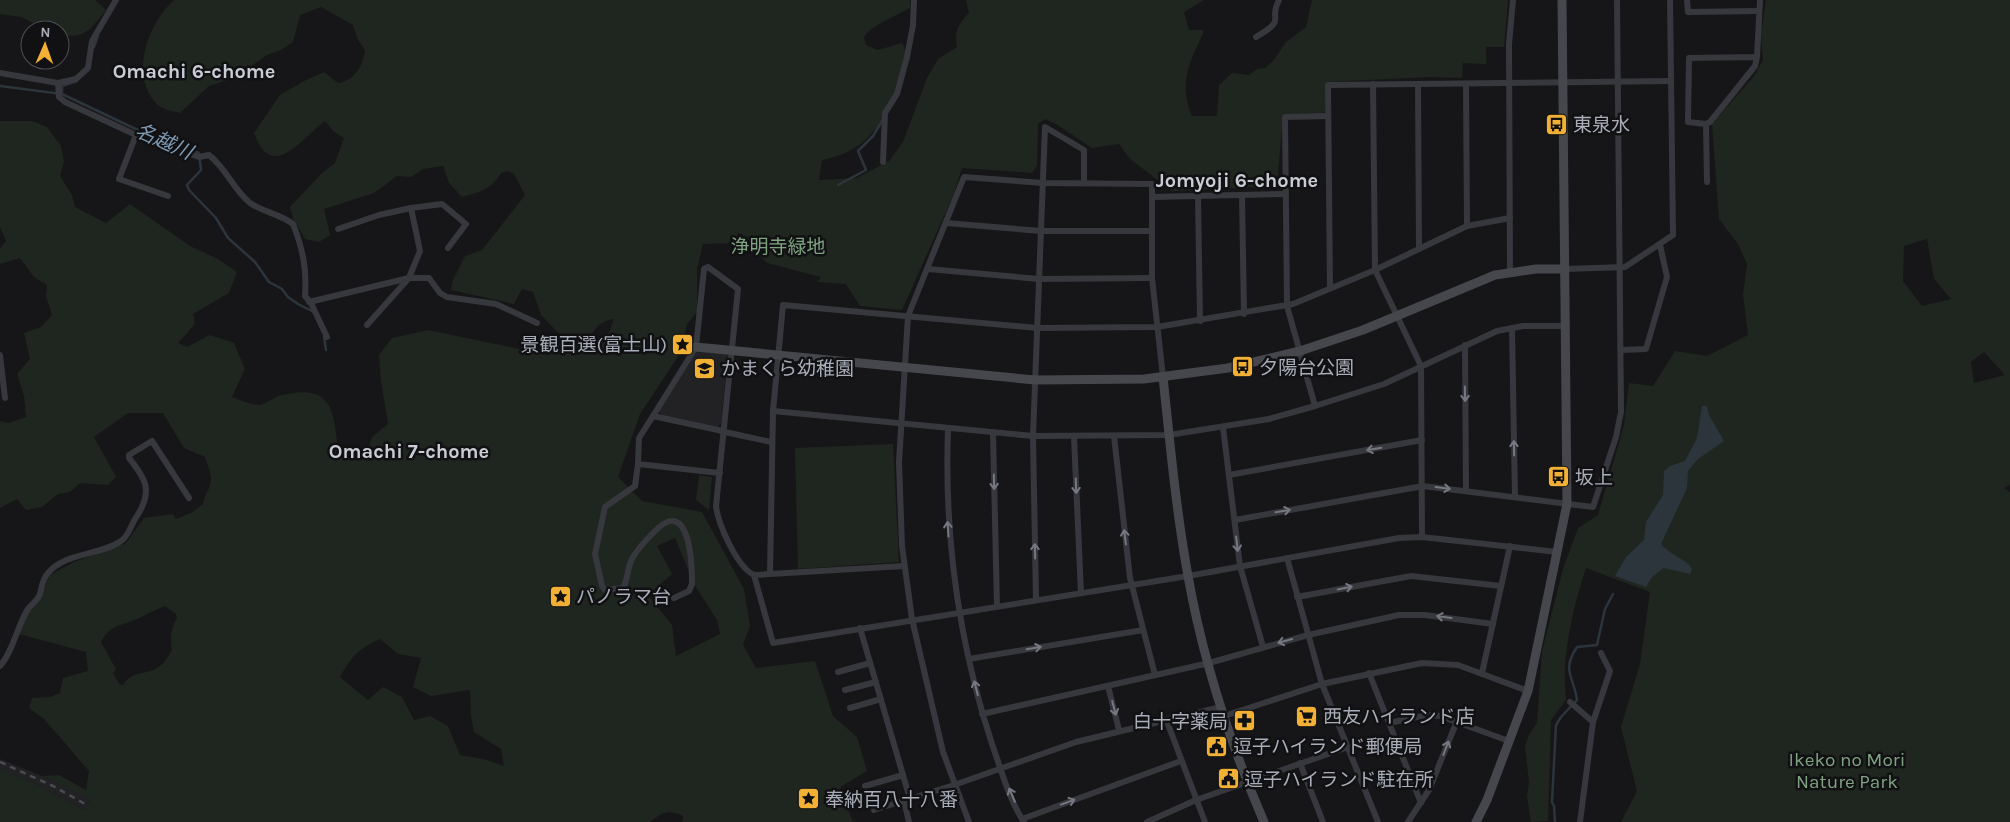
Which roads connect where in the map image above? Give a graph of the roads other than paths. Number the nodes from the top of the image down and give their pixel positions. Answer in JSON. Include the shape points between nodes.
{"nodes":[{"id":1,"x":116,"y":0,"type":"edge"},
{"id":2,"x":914,"y":0,"type":"edge"},
{"id":3,"x":1279,"y":0,"type":"edge"},
{"id":4,"x":1513,"y":0,"type":"edge"},
{"id":5,"x":1562,"y":0,"type":"edge"},
{"id":6,"x":1617,"y":0,"type":"edge"},
{"id":7,"x":1670,"y":0,"type":"edge"},
{"id":8,"x":1687,"y":0,"type":"edge"},
{"id":9,"x":1760,"y":0,"type":"edge"},
{"id":10,"x":1758,"y":10,"type":"junction"},
{"id":11,"x":1256,"y":37,"type":"dead end"},
{"id":12,"x":1757,"y":57,"type":"junction"},
{"id":13,"x":0,"y":73,"type":"edge"},
{"id":14,"x":1671,"y":81,"type":"junction"},
{"id":15,"x":58,"y":82,"type":"junction"},
{"id":16,"x":1563,"y":82,"type":"junction"},
{"id":17,"x":1618,"y":82,"type":"junction"},
{"id":18,"x":1373,"y":84,"type":"junction"},
{"id":19,"x":1418,"y":84,"type":"junction"},
{"id":20,"x":1466,"y":84,"type":"junction"},
{"id":21,"x":1509,"y":84,"type":"junction"},
{"id":22,"x":1328,"y":116,"type":"junction"},
{"id":23,"x":1706,"y":124,"type":"junction"},
{"id":24,"x":136,"y":135,"type":"junction"},
{"id":25,"x":883,"y":162,"type":"dead end"},
{"id":26,"x":1707,"y":182,"type":"dead end"},
{"id":27,"x":1043,"y":183,"type":"junction"},
{"id":28,"x":1084,"y":184,"type":"junction"},
{"id":29,"x":1286,"y":194,"type":"junction"},
{"id":30,"x":1242,"y":195,"type":"junction"},
{"id":31,"x":168,"y":196,"type":"dead end"},
{"id":32,"x":1198,"y":196,"type":"junction"},
{"id":33,"x":1152,"y":197,"type":"junction"},
{"id":34,"x":411,"y":208,"type":"junction"},
{"id":35,"x":1510,"y":218,"type":"junction"},
{"id":36,"x":946,"y":223,"type":"junction"},
{"id":37,"x":1467,"y":226,"type":"junction"},
{"id":38,"x":338,"y":228,"type":"dead end"},
{"id":39,"x":1041,"y":231,"type":"junction"},
{"id":40,"x":1152,"y":231,"type":"junction"},
{"id":41,"x":1660,"y":245,"type":"junction"},
{"id":42,"x":448,"y":248,"type":"dead end"},
{"id":43,"x":1419,"y":249,"type":"junction"},
{"id":44,"x":1619,"y":268,"type":"junction"},
{"id":45,"x":1565,"y":269,"type":"junction"},
{"id":46,"x":928,"y":270,"type":"junction"},
{"id":47,"x":1375,"y":270,"type":"junction"},
{"id":48,"x":1510,"y":272,"type":"junction"},
{"id":49,"x":408,"y":278,"type":"junction"},
{"id":50,"x":1152,"y":278,"type":"junction"},
{"id":51,"x":1039,"y":279,"type":"junction"},
{"id":52,"x":1330,"y":288,"type":"junction"},
{"id":53,"x":309,"y":302,"type":"junction"},
{"id":54,"x":1287,"y":306,"type":"junction"},
{"id":55,"x":1244,"y":314,"type":"junction"},
{"id":56,"x":908,"y":316,"type":"junction"},
{"id":57,"x":1398,"y":317,"type":"junction"},
{"id":58,"x":1200,"y":320,"type":"junction"},
{"id":59,"x":537,"y":323,"type":"dead end"},
{"id":60,"x":367,"y":325,"type":"dead end"},
{"id":61,"x":1565,"y":326,"type":"junction"},
{"id":62,"x":1157,"y":327,"type":"junction"},
{"id":63,"x":1037,"y":328,"type":"junction"},
{"id":64,"x":1512,"y":328,"type":"junction"},
{"id":65,"x":327,"y":338,"type":"dead end"},
{"id":66,"x":1465,"y":345,"type":"junction"},
{"id":67,"x":696,"y":347,"type":"junction"},
{"id":68,"x":732,"y":350,"type":"junction"},
{"id":69,"x":1620,"y":350,"type":"junction"},
{"id":70,"x":1300,"y":351,"type":"junction"},
{"id":71,"x":0,"y":355,"type":"edge"},
{"id":72,"x":778,"y":355,"type":"junction"},
{"id":73,"x":1421,"y":366,"type":"junction"},
{"id":74,"x":904,"y":367,"type":"junction"},
{"id":75,"x":1163,"y":377,"type":"junction"},
{"id":76,"x":1035,"y":380,"type":"junction"},
{"id":77,"x":5,"y":398,"type":"dead end"},
{"id":78,"x":1315,"y":406,"type":"junction"},
{"id":79,"x":773,"y":411,"type":"junction"},
{"id":80,"x":653,"y":416,"type":"junction"},
{"id":81,"x":900,"y":424,"type":"junction"},
{"id":82,"x":1223,"y":426,"type":"junction"},
{"id":83,"x":948,"y":429,"type":"junction"},
{"id":84,"x":725,"y":432,"type":"junction"},
{"id":85,"x":993,"y":433,"type":"junction"},
{"id":86,"x":1169,"y":435,"type":"junction"},
{"id":87,"x":1033,"y":436,"type":"junction"},
{"id":88,"x":1114,"y":436,"type":"junction"},
{"id":89,"x":1074,"y":437,"type":"junction"},
{"id":90,"x":1422,"y":440,"type":"junction"},
{"id":91,"x":772,"y":442,"type":"junction"},
{"id":92,"x":638,"y":464,"type":"junction"},
{"id":93,"x":720,"y":473,"type":"junction"},
{"id":94,"x":1229,"y":475,"type":"junction"},
{"id":95,"x":1423,"y":486,"type":"junction"},
{"id":96,"x":1466,"y":491,"type":"junction"},
{"id":97,"x":1514,"y":497,"type":"junction"},
{"id":98,"x":189,"y":498,"type":"dead end"},
{"id":99,"x":1567,"y":504,"type":"junction"},
{"id":100,"x":1235,"y":520,"type":"junction"},
{"id":101,"x":1422,"y":537,"type":"junction"},
{"id":102,"x":1510,"y":546,"type":"junction"},
{"id":103,"x":1557,"y":552,"type":"junction"},
{"id":104,"x":1287,"y":558,"type":"junction"},
{"id":105,"x":904,"y":566,"type":"junction"},
{"id":106,"x":1240,"y":566,"type":"junction"},
{"id":107,"x":770,"y":574,"type":"junction"},
{"id":108,"x":754,"y":575,"type":"junction"},
{"id":109,"x":1188,"y":576,"type":"junction"},
{"id":110,"x":1132,"y":585,"type":"junction"},
{"id":111,"x":1501,"y":586,"type":"junction"},
{"id":112,"x":1081,"y":593,"type":"junction"},
{"id":113,"x":1297,"y":597,"type":"junction"},
{"id":114,"x":674,"y":598,"type":"dead end"},
{"id":115,"x":1036,"y":600,"type":"junction"},
{"id":116,"x":997,"y":606,"type":"junction"},
{"id":117,"x":958,"y":612,"type":"junction"},
{"id":118,"x":912,"y":619,"type":"junction"},
{"id":119,"x":1492,"y":624,"type":"junction"},
{"id":120,"x":860,"y":628,"type":"junction"},
{"id":121,"x":1143,"y":630,"type":"junction"},
{"id":122,"x":1308,"y":635,"type":"junction"},
{"id":123,"x":1263,"y":647,"type":"junction"},
{"id":124,"x":1601,"y":653,"type":"dead end"},
{"id":125,"x":968,"y":659,"type":"junction"},
{"id":126,"x":870,"y":663,"type":"junction"},
{"id":127,"x":1209,"y":663,"type":"junction"},
{"id":128,"x":0,"y":668,"type":"edge"},
{"id":129,"x":838,"y":672,"type":"dead end"},
{"id":130,"x":1369,"y":673,"type":"junction"},
{"id":131,"x":1482,"y":673,"type":"junction"},
{"id":132,"x":1155,"y":675,"type":"junction"},
{"id":133,"x":876,"y":682,"type":"junction"},
{"id":134,"x":1322,"y":684,"type":"junction"},
{"id":135,"x":1108,"y":686,"type":"junction"},
{"id":136,"x":845,"y":690,"type":"dead end"},
{"id":137,"x":1528,"y":691,"type":"junction"},
{"id":138,"x":881,"y":699,"type":"junction"},
{"id":139,"x":1572,"y":704,"type":"dead end"},
{"id":140,"x":1221,"y":707,"type":"junction"},
{"id":141,"x":850,"y":708,"type":"dead end"},
{"id":142,"x":982,"y":714,"type":"junction"},
{"id":143,"x":1224,"y":716,"type":"junction"},
{"id":144,"x":1166,"y":719,"type":"junction"},
{"id":145,"x":1457,"y":721,"type":"junction"},
{"id":146,"x":1593,"y":722,"type":"junction"},
{"id":147,"x":1389,"y":723,"type":"junction"},
{"id":148,"x":1119,"y":730,"type":"junction"},
{"id":149,"x":1509,"y":741,"type":"junction"},
{"id":150,"x":1348,"y":747,"type":"junction"},
{"id":151,"x":1181,"y":761,"type":"junction"},
{"id":152,"x":1300,"y":763,"type":"junction"},
{"id":153,"x":1000,"y":768,"type":"junction"},
{"id":154,"x":903,"y":775,"type":"junction"},
{"id":155,"x":1247,"y":782,"type":"junction"},
{"id":156,"x":954,"y":785,"type":"junction"},
{"id":157,"x":865,"y":786,"type":"dead end"},
{"id":158,"x":907,"y":800,"type":"junction"},
{"id":159,"x":1196,"y":800,"type":"junction"},
{"id":160,"x":1421,"y":804,"type":"junction"},
{"id":161,"x":874,"y":810,"type":"dead end"},
{"id":162,"x":1023,"y":820,"type":"edge"},
{"id":163,"x":909,"y":822,"type":"edge"},
{"id":164,"x":969,"y":822,"type":"edge"},
{"id":165,"x":1147,"y":822,"type":"edge"},
{"id":166,"x":1205,"y":822,"type":"edge"},
{"id":167,"x":1264,"y":822,"type":"edge"},
{"id":168,"x":1323,"y":822,"type":"edge"},
{"id":169,"x":1378,"y":822,"type":"edge"},
{"id":170,"x":1408,"y":822,"type":"edge"},
{"id":171,"x":1476,"y":822,"type":"edge"},
{"id":172,"x":1580,"y":822,"type":"edge"}],
"edges":[{"from":1,"to":15,"type":"street","via":[[92,41],[88,68],[76,79]]},
{"from":2,"to":25,"type":"street","via":[[907,57],[897,94],[886,113]]},
{"from":3,"to":11,"type":"street","via":[[1274,26]]},
{"from":4,"to":21,"type":"street"},
{"from":5,"to":16,"type":"street"},
{"from":6,"to":17,"type":"street"},
{"from":7,"to":14,"type":"street"},
{"from":8,"to":10,"type":"street","via":[[1688,12]]},
{"from":9,"to":10,"type":"street"},
{"from":10,"to":12,"type":"street"},
{"from":12,"to":23,"type":"street","via":[[1750,74]]},
{"from":12,"to":23,"type":"street","via":[[1689,58],[1688,122]]},
{"from":13,"to":15,"type":"street"},
{"from":14,"to":17,"type":"street"},
{"from":14,"to":41,"type":"street","via":[[1673,235]]},
{"from":15,"to":24,"type":"street","via":[[57,90],[62,100]]},
{"from":16,"to":17,"type":"street"},
{"from":16,"to":21,"type":"street"},
{"from":16,"to":45,"type":"street"},
{"from":17,"to":44,"type":"street"},
{"from":18,"to":19,"type":"street"},
{"from":18,"to":22,"type":"street","via":[[1328,85]]},
{"from":18,"to":47,"type":"street"},
{"from":19,"to":20,"type":"street"},
{"from":19,"to":43,"type":"street"},
{"from":20,"to":21,"type":"street"},
{"from":20,"to":37,"type":"street"},
{"from":21,"to":35,"type":"street"},
{"from":22,"to":29,"type":"street","via":[[1285,117]]},
{"from":22,"to":52,"type":"street"},
{"from":23,"to":26,"type":"street"},
{"from":24,"to":31,"type":"street","via":[[120,179]]},
{"from":24,"to":53,"type":"street","via":[[199,156],[209,155],[221,164],[229,180],[252,204],[293,224],[302,246],[305,296]]},
{"from":27,"to":28,"type":"street"},
{"from":27,"to":28,"type":"street","via":[[1045,127],[1084,150]]},
{"from":27,"to":36,"type":"street","via":[[964,177]]},
{"from":27,"to":39,"type":"street"},
{"from":28,"to":33,"type":"street","via":[[1152,184]]},
{"from":29,"to":30,"type":"street"},
{"from":29,"to":54,"type":"street"},
{"from":30,"to":32,"type":"street"},
{"from":30,"to":55,"type":"street"},
{"from":32,"to":33,"type":"street"},
{"from":32,"to":58,"type":"street"},
{"from":33,"to":40,"type":"street"},
{"from":34,"to":38,"type":"street","via":[[379,214]]},
{"from":34,"to":42,"type":"street","via":[[442,204],[466,224]]},
{"from":34,"to":49,"type":"street","via":[[420,251]]},
{"from":35,"to":37,"type":"street"},
{"from":35,"to":48,"type":"street"},
{"from":36,"to":39,"type":"street"},
{"from":36,"to":46,"type":"street"},
{"from":37,"to":43,"type":"street"},
{"from":39,"to":40,"type":"street"},
{"from":39,"to":51,"type":"street"},
{"from":40,"to":50,"type":"street"},
{"from":41,"to":44,"type":"street"},
{"from":41,"to":69,"type":"street","via":[[1667,277],[1646,349]]},
{"from":43,"to":47,"type":"street"},
{"from":44,"to":45,"type":"street"},
{"from":44,"to":69,"type":"street"},
{"from":45,"to":48,"type":"street"},
{"from":45,"to":61,"type":"street"},
{"from":46,"to":51,"type":"street"},
{"from":46,"to":56,"type":"street"},
{"from":47,"to":52,"type":"street"},
{"from":47,"to":57,"type":"street"},
{"from":48,"to":57,"type":"street","via":[[1476,280]]},
{"from":49,"to":53,"type":"street"},
{"from":49,"to":59,"type":"street","via":[[429,278],[447,297],[496,304]]},
{"from":49,"to":60,"type":"street"},
{"from":50,"to":51,"type":"street"},
{"from":50,"to":62,"type":"street"},
{"from":51,"to":63,"type":"street"},
{"from":52,"to":54,"type":"street"},
{"from":53,"to":65,"type":"street"},
{"from":54,"to":55,"type":"street"},
{"from":54,"to":70,"type":"street"},
{"from":55,"to":58,"type":"street"},
{"from":56,"to":63,"type":"street"},
{"from":56,"to":72,"type":"street","via":[[783,305]]},
{"from":56,"to":74,"type":"street"},
{"from":57,"to":70,"type":"street"},
{"from":57,"to":73,"type":"street"},
{"from":58,"to":62,"type":"street"},
{"from":61,"to":64,"type":"street"},
{"from":61,"to":99,"type":"street"},
{"from":62,"to":63,"type":"street"},
{"from":62,"to":75,"type":"street"},
{"from":63,"to":76,"type":"street"},
{"from":64,"to":66,"type":"street"},
{"from":97,"to":64,"type":"street","one_way":true},
{"from":66,"to":73,"type":"street"},
{"from":66,"to":96,"type":"street","one_way":true},
{"from":67,"to":68,"type":"street"},
{"from":67,"to":68,"type":"street","via":[[704,268],[708,267],[738,289]]},
{"from":67,"to":80,"type":"street"},
{"from":68,"to":72,"type":"street"},
{"from":68,"to":84,"type":"street"},
{"from":69,"to":99,"type":"street","via":[[1619,423],[1593,507]]},
{"from":70,"to":75,"type":"street","via":[[1228,368]]},
{"from":70,"to":78,"type":"street"},
{"from":71,"to":77,"type":"street"},
{"from":72,"to":74,"type":"street"},
{"from":72,"to":79,"type":"street"},
{"from":73,"to":78,"type":"street","via":[[1384,384]]},
{"from":73,"to":90,"type":"street"},
{"from":74,"to":76,"type":"street"},
{"from":74,"to":81,"type":"street"},
{"from":75,"to":76,"type":"street"},
{"from":75,"to":86,"type":"street"},
{"from":76,"to":87,"type":"street"},
{"from":78,"to":82,"type":"street"},
{"from":79,"to":81,"type":"street"},
{"from":79,"to":91,"type":"street"},
{"from":80,"to":84,"type":"street"},
{"from":80,"to":92,"type":"street","via":[[639,438]]},
{"from":81,"to":83,"type":"street"},
{"from":81,"to":105,"type":"street"},
{"from":82,"to":86,"type":"street"},
{"from":82,"to":94,"type":"street"},
{"from":83,"to":85,"type":"street"},
{"from":117,"to":83,"type":"street","one_way":true,"via":[[948,531]]},
{"from":84,"to":91,"type":"street"},
{"from":84,"to":93,"type":"street"},
{"from":85,"to":87,"type":"street"},
{"from":85,"to":116,"type":"street","one_way":true},
{"from":86,"to":88,"type":"street"},
{"from":86,"to":109,"type":"street"},
{"from":87,"to":89,"type":"street"},
{"from":115,"to":87,"type":"street","one_way":true},
{"from":88,"to":89,"type":"street"},
{"from":110,"to":88,"type":"street","one_way":true},
{"from":89,"to":112,"type":"street","one_way":true},
{"from":90,"to":94,"type":"street","one_way":true},
{"from":90,"to":95,"type":"street"},
{"from":91,"to":107,"type":"street"},
{"from":92,"to":93,"type":"street"},
{"from":92,"to":114,"type":"street","via":[[635,486],[605,507],[595,554],[602,586],[610,590],[623,588],[632,558],[656,530],[665,522],[672,521],[680,524],[688,540],[692,584],[689,591]]},
{"from":93,"to":108,"type":"street","via":[[717,514],[736,556]]},
{"from":94,"to":100,"type":"street"},
{"from":95,"to":96,"type":"street","one_way":true},
{"from":100,"to":95,"type":"street","one_way":true},
{"from":95,"to":101,"type":"street"},
{"from":96,"to":97,"type":"street"},
{"from":97,"to":99,"type":"street"},
{"from":98,"to":128,"type":"street","via":[[152,441],[129,455],[142,474],[146,495],[129,532],[123,541],[64,562],[50,571]]},
{"from":99,"to":103,"type":"street"},
{"from":100,"to":106,"type":"street","one_way":true},
{"from":101,"to":102,"type":"street"},
{"from":101,"to":104,"type":"street","via":[[1373,542]]},
{"from":102,"to":103,"type":"street"},
{"from":102,"to":111,"type":"street"},
{"from":103,"to":137,"type":"street"},
{"from":104,"to":106,"type":"street"},
{"from":104,"to":113,"type":"street"},
{"from":105,"to":107,"type":"street"},
{"from":105,"to":118,"type":"street"},
{"from":106,"to":109,"type":"street"},
{"from":106,"to":123,"type":"street"},
{"from":107,"to":108,"type":"street"},
{"from":108,"to":120,"type":"street","via":[[773,643]]},
{"from":109,"to":110,"type":"street"},
{"from":109,"to":127,"type":"street"},
{"from":110,"to":112,"type":"street"},
{"from":110,"to":121,"type":"street"},
{"from":113,"to":111,"type":"street","one_way":true,"via":[[1410,576]]},
{"from":111,"to":119,"type":"street"},
{"from":112,"to":115,"type":"street"},
{"from":113,"to":122,"type":"street"},
{"from":115,"to":116,"type":"street"},
{"from":116,"to":117,"type":"street"},
{"from":117,"to":118,"type":"street"},
{"from":117,"to":125,"type":"street"},
{"from":118,"to":120,"type":"street"},
{"from":118,"to":156,"type":"street","via":[[928,695]]},
{"from":119,"to":122,"type":"street","one_way":true,"via":[[1410,614]]},
{"from":119,"to":131,"type":"street"},
{"from":120,"to":126,"type":"street"},
{"from":125,"to":121,"type":"street","one_way":true},
{"from":121,"to":132,"type":"street"},
{"from":122,"to":123,"type":"street","one_way":true},
{"from":122,"to":134,"type":"street"},
{"from":123,"to":127,"type":"street"},
{"from":124,"to":146,"type":"street","via":[[1610,671]]},
{"from":142,"to":125,"type":"street","one_way":true},
{"from":126,"to":129,"type":"street"},
{"from":126,"to":133,"type":"street"},
{"from":127,"to":132,"type":"street"},
{"from":127,"to":140,"type":"street"},
{"from":130,"to":131,"type":"street","via":[[1422,663],[1458,665]]},
{"from":130,"to":134,"type":"street"},
{"from":130,"to":147,"type":"street"},
{"from":131,"to":137,"type":"street"},
{"from":132,"to":135,"type":"street"},
{"from":133,"to":136,"type":"street"},
{"from":133,"to":138,"type":"street"},
{"from":134,"to":143,"type":"street"},
{"from":134,"to":150,"type":"street"},
{"from":135,"to":142,"type":"street"},
{"from":135,"to":148,"type":"street","one_way":true},
{"from":137,"to":149,"type":"street"},
{"from":138,"to":141,"type":"street"},
{"from":138,"to":154,"type":"street"},
{"from":139,"to":146,"type":"street"},
{"from":140,"to":143,"type":"street"},
{"from":140,"to":144,"type":"street"},
{"from":142,"to":153,"type":"street"},
{"from":143,"to":155,"type":"street"},
{"from":144,"to":148,"type":"street"},
{"from":144,"to":151,"type":"street"},
{"from":145,"to":147,"type":"street","via":[[1427,716]]},
{"from":145,"to":149,"type":"street"},
{"from":160,"to":145,"type":"street","one_way":true},
{"from":146,"to":172,"type":"street"},
{"from":147,"to":160,"type":"street"},
{"from":148,"to":153,"type":"street"},
{"from":149,"to":171,"type":"street"},
{"from":150,"to":152,"type":"street"},
{"from":150,"to":169,"type":"street"},
{"from":151,"to":159,"type":"street"},
{"from":162,"to":151,"type":"street","one_way":true},
{"from":152,"to":155,"type":"street"},
{"from":152,"to":168,"type":"street"},
{"from":153,"to":156,"type":"street"},
{"from":162,"to":153,"type":"street","one_way":true},
{"from":154,"to":157,"type":"street"},
{"from":154,"to":158,"type":"street"},
{"from":155,"to":159,"type":"street"},
{"from":155,"to":167,"type":"street"},
{"from":156,"to":158,"type":"street"},
{"from":156,"to":164,"type":"street"},
{"from":158,"to":161,"type":"street"},
{"from":158,"to":163,"type":"street"},
{"from":159,"to":165,"type":"street"},
{"from":159,"to":166,"type":"street"},
{"from":160,"to":170,"type":"street"}]}
